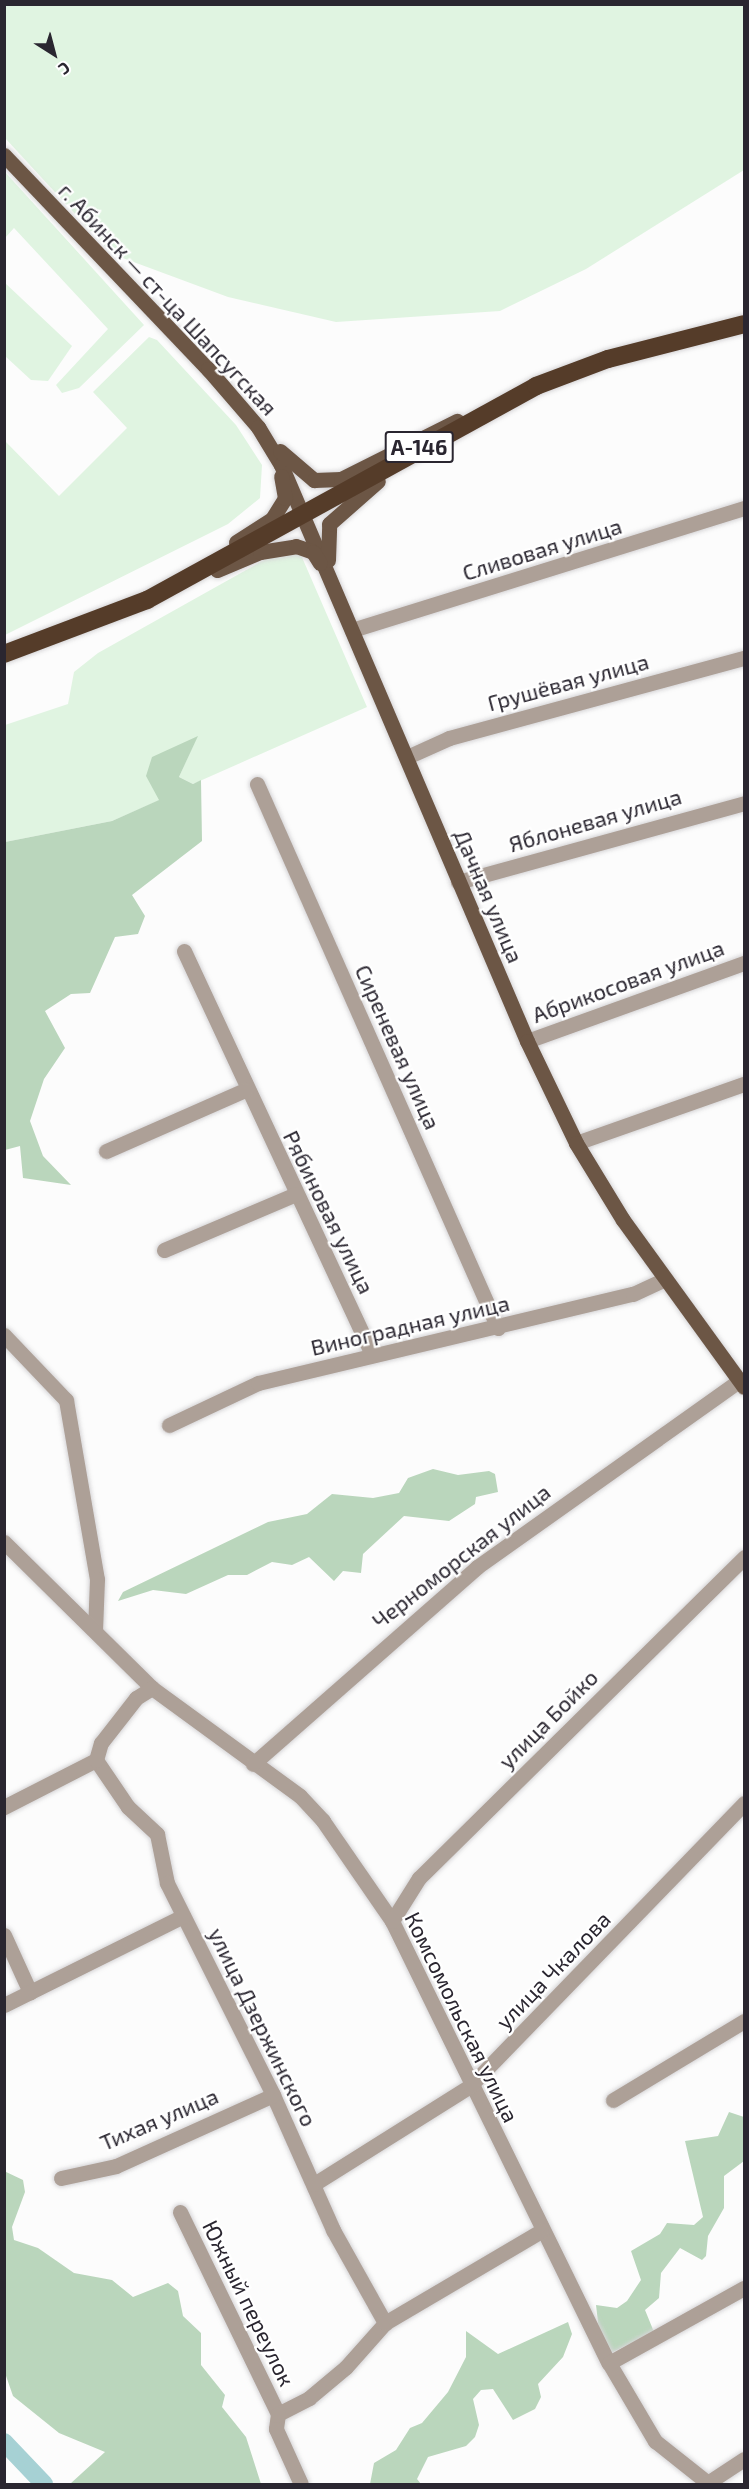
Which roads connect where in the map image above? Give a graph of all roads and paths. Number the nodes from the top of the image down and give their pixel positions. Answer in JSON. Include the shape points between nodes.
{"nodes":[{"id":1,"x":4,"y":155,"type":"edge"},
{"id":2,"x":744,"y":324,"type":"edge"},
{"id":3,"x":536,"y":386,"type":"junction"},
{"id":4,"x":258,"y":427,"type":"junction"},
{"id":5,"x":744,"y":508,"type":"edge"},
{"id":6,"x":305,"y":513,"type":"junction"},
{"id":7,"x":332,"y":584,"type":"junction"},
{"id":8,"x":147,"y":600,"type":"junction"},
{"id":9,"x":352,"y":630,"type":"junction"},
{"id":10,"x":4,"y":654,"type":"edge"},
{"id":11,"x":744,"y":658,"type":"edge"},
{"id":12,"x":407,"y":757,"type":"junction"},
{"id":13,"x":258,"y":784,"type":"dead end"},
{"id":14,"x":744,"y":803,"type":"edge"},
{"id":15,"x":458,"y":882,"type":"junction"},
{"id":16,"x":184,"y":951,"type":"dead end"},
{"id":17,"x":744,"y":963,"type":"edge"},
{"id":18,"x":527,"y":1041,"type":"junction"},
{"id":19,"x":744,"y":1084,"type":"edge"},
{"id":20,"x":245,"y":1090,"type":"junction"},
{"id":21,"x":576,"y":1143,"type":"junction"},
{"id":22,"x":106,"y":1151,"type":"dead end"},
{"id":23,"x":296,"y":1194,"type":"junction"},
{"id":24,"x":164,"y":1250,"type":"dead end"},
{"id":25,"x":665,"y":1279,"type":"junction"},
{"id":26,"x":498,"y":1328,"type":"junction"},
{"id":27,"x":4,"y":1335,"type":"edge"},
{"id":28,"x":372,"y":1355,"type":"junction"},
{"id":29,"x":742,"y":1383,"type":"edge"},
{"id":30,"x":169,"y":1425,"type":"dead end"},
{"id":31,"x":4,"y":1542,"type":"edge"},
{"id":32,"x":744,"y":1557,"type":"edge"},
{"id":33,"x":95,"y":1630,"type":"junction"},
{"id":34,"x":152,"y":1688,"type":"junction"},
{"id":35,"x":96,"y":1760,"type":"junction"},
{"id":36,"x":253,"y":1764,"type":"junction"},
{"id":37,"x":744,"y":1803,"type":"edge"},
{"id":38,"x":4,"y":1807,"type":"edge"},
{"id":39,"x":183,"y":1916,"type":"junction"},
{"id":40,"x":392,"y":1921,"type":"junction"},
{"id":41,"x":4,"y":1935,"type":"edge"},
{"id":42,"x":30,"y":1992,"type":"junction"},
{"id":43,"x":4,"y":2005,"type":"edge"},
{"id":44,"x":744,"y":2021,"type":"edge"},
{"id":45,"x":470,"y":2086,"type":"junction"},
{"id":46,"x":273,"y":2095,"type":"junction"},
{"id":47,"x":613,"y":2100,"type":"dead end"},
{"id":48,"x":62,"y":2178,"type":"dead end"},
{"id":49,"x":314,"y":2184,"type":"junction"},
{"id":50,"x":180,"y":2212,"type":"dead end"},
{"id":51,"x":541,"y":2231,"type":"junction"},
{"id":52,"x":744,"y":2288,"type":"edge"},
{"id":53,"x":385,"y":2323,"type":"junction"},
{"id":54,"x":609,"y":2363,"type":"junction"},
{"id":55,"x":278,"y":2414,"type":"junction"},
{"id":56,"x":744,"y":2459,"type":"edge"},
{"id":57,"x":301,"y":2484,"type":"edge"},
{"id":58,"x":708,"y":2484,"type":"edge"}],
"edges":[{"from":1,"to":4,"type":"main road","name":"г. Абинск — ст-ца Шапсугская"},
{"from":2,"to":3,"type":"highway","number":"А-146","via":[[608,359]]},
{"from":3,"to":4,"type":"main road","via":[[341,479],[314,480],[294,468]]},
{"from":3,"to":6,"type":"highway","number":"А-146"},
{"from":3,"to":7,"type":"main road","via":[[365,489],[329,524],[325,544]]},
{"from":4,"to":6,"type":"main road","name":"г. Абинск — ст-ца Шапсугская"},
{"from":4,"to":8,"type":"main road","via":[[283,479],[285,498],[272,519]]},
{"from":5,"to":9,"type":"street","name":"Сливовая улица"},
{"from":6,"to":7,"type":"main road","name":"Дачная улица"},
{"from":6,"to":8,"type":"highway","number":"А-146"},
{"from":7,"to":8,"type":"main road","via":[[313,552],[296,546],[260,552]]},
{"from":7,"to":9,"type":"main road","name":"Дачная улица"},
{"from":8,"to":10,"type":"highway","number":"А-146"},
{"from":9,"to":12,"type":"main road","name":"Дачная улица"},
{"from":11,"to":12,"type":"street","name":"Грушёвая улица","via":[[449,738]]},
{"from":12,"to":15,"type":"main road","name":"Дачная улица"},
{"from":13,"to":26,"type":"street","name":"Сиреневая улица"},
{"from":14,"to":15,"type":"street","name":"Яблоневая улица"},
{"from":15,"to":18,"type":"main road","name":"Дачная улица"},
{"from":16,"to":20,"type":"street","name":"Рябиновая улица"},
{"from":17,"to":18,"type":"street","name":"Абрикосовая улица"},
{"from":18,"to":21,"type":"main road","name":"Дачная улица"},
{"from":19,"to":21,"type":"street"},
{"from":20,"to":22,"type":"street"},
{"from":20,"to":23,"type":"street","name":"Рябиновая улица"},
{"from":21,"to":25,"type":"main road","name":"Дачная улица"},
{"from":23,"to":24,"type":"street"},
{"from":23,"to":28,"type":"street","name":"Рябиновая улица"},
{"from":25,"to":26,"type":"street","name":"Виноградная улица","via":[[633,1294]]},
{"from":25,"to":29,"type":"main road","name":"Дачная улица"},
{"from":26,"to":28,"type":"street","name":"Виноградная улица"},
{"from":27,"to":33,"type":"street","via":[[66,1400],[97,1579]]},
{"from":28,"to":30,"type":"street","name":"Виноградная улица","via":[[258,1383]]},
{"from":29,"to":36,"type":"street","name":"Черноморская улица","via":[[477,1566]]},
{"from":31,"to":33,"type":"street","name":"Комсомольская улица"},
{"from":32,"to":40,"type":"street","name":"улица Бойко","via":[[419,1878]]},
{"from":33,"to":34,"type":"street","name":"Комсомольская улица"},
{"from":34,"to":35,"type":"street","via":[[136,1698],[101,1743]]},
{"from":34,"to":36,"type":"street","name":"Комсомольская улица"},
{"from":35,"to":38,"type":"street"},
{"from":35,"to":39,"type":"street","name":"улица Дзержинского","via":[[128,1807],[157,1834],[167,1883]]},
{"from":36,"to":40,"type":"street","name":"Комсомольская улица","via":[[300,1796],[323,1821]]},
{"from":37,"to":45,"type":"street","name":"улица Чкалова"},
{"from":39,"to":42,"type":"street"},
{"from":39,"to":46,"type":"street","name":"улица Дзержинского"},
{"from":40,"to":45,"type":"street","name":"Комсомольская улица"},
{"from":41,"to":42,"type":"street"},
{"from":42,"to":43,"type":"street"},
{"from":44,"to":47,"type":"street"},
{"from":45,"to":49,"type":"street","name":"улица Чкалова"},
{"from":45,"to":51,"type":"street","name":"Комсомольская улица"},
{"from":46,"to":48,"type":"street","name":"Тихая улица","via":[[116,2166]]},
{"from":46,"to":49,"type":"street","name":"улица Дзержинского"},
{"from":49,"to":53,"type":"street","name":"улица Дзержинского","via":[[333,2230]]},
{"from":50,"to":55,"type":"street","name":"Южный переулок"},
{"from":51,"to":53,"type":"street","name":"Южный переулок"},
{"from":51,"to":54,"type":"street","name":"Комсомольская улица"},
{"from":52,"to":54,"type":"street"},
{"from":53,"to":55,"type":"street","name":"Южный переулок","via":[[345,2367],[309,2398]]},
{"from":54,"to":58,"type":"street","name":"Комсомольская улица","via":[[655,2442]]},
{"from":55,"to":57,"type":"street","via":[[276,2429]]},
{"from":56,"to":58,"type":"street"}]}
